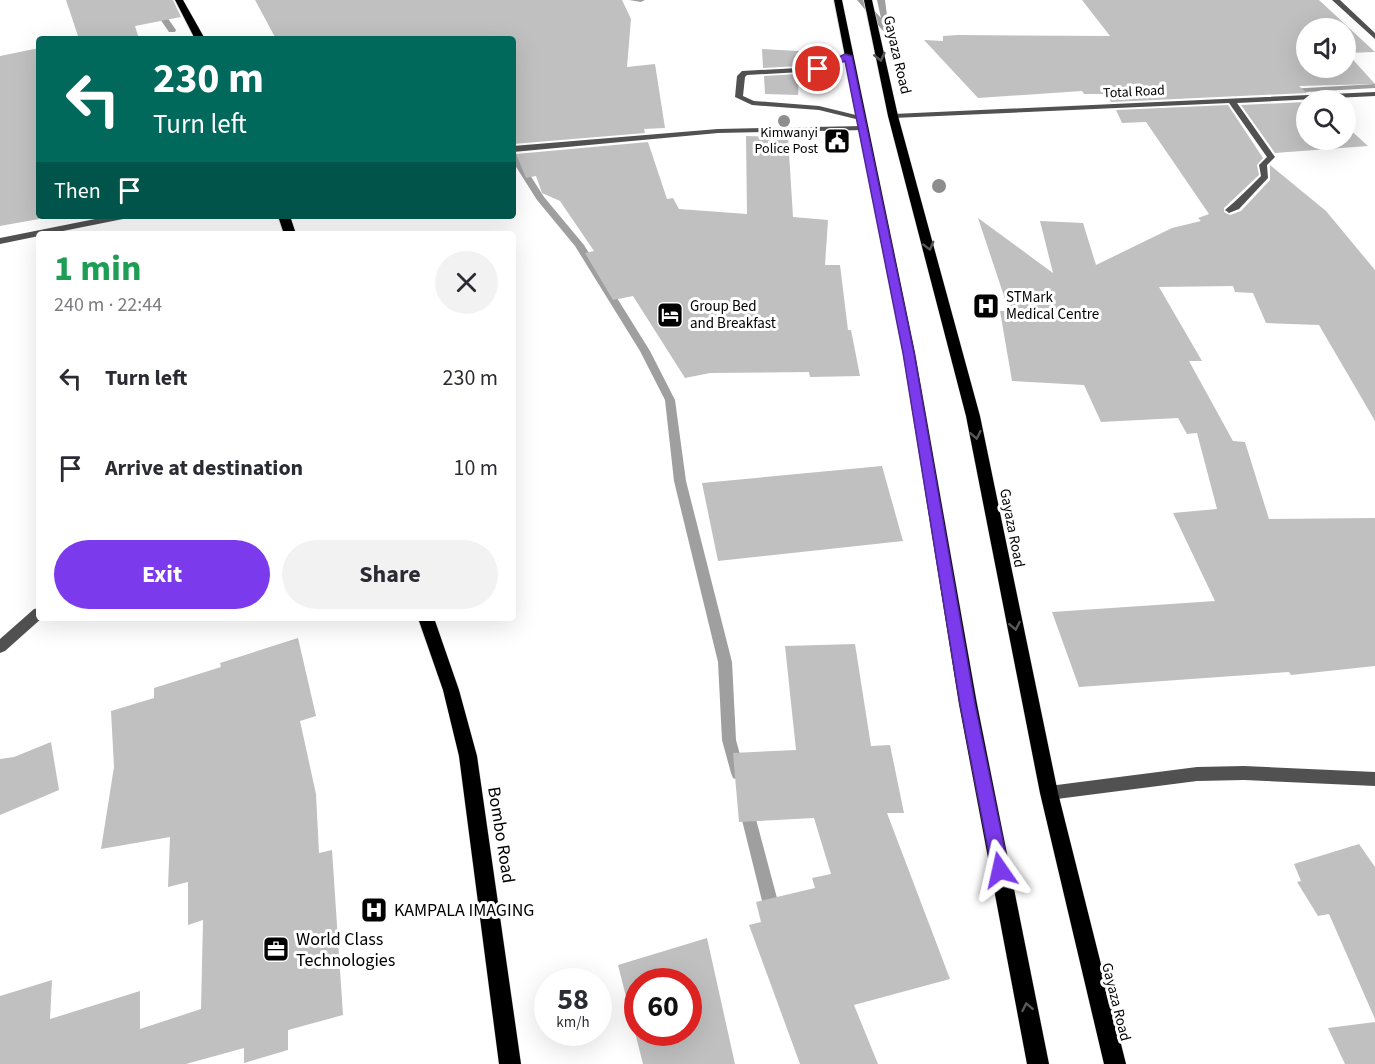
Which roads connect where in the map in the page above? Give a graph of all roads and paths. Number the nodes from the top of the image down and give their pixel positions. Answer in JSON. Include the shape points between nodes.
{"nodes":[{"id":1,"x":179,"y":0,"type":"edge"},
{"id":2,"x":838,"y":0,"type":"edge"},
{"id":3,"x":868,"y":0,"type":"edge"},
{"id":4,"x":1336,"y":0,"type":"edge"},
{"id":5,"x":196,"y":36,"type":"edge"},
{"id":6,"x":1375,"y":36,"type":"edge"},
{"id":7,"x":848,"y":56,"type":"junction"},
{"id":8,"x":1375,"y":94,"type":"edge"},
{"id":9,"x":1232,"y":101,"type":"junction"},
{"id":10,"x":893,"y":116,"type":"junction"},
{"id":11,"x":862,"y":124,"type":"junction"},
{"id":12,"x":516,"y":149,"type":"edge"},
{"id":13,"x":1229,"y":210,"type":"dead end"},
{"id":14,"x":108,"y":219,"type":"edge"},
{"id":15,"x":49,"y":231,"type":"edge"},
{"id":16,"x":36,"y":234,"type":"edge"},
{"id":17,"x":0,"y":241,"type":"edge"},
{"id":18,"x":36,"y":616,"type":"edge"},
{"id":19,"x":427,"y":621,"type":"edge"},
{"id":20,"x":0,"y":647,"type":"edge"},
{"id":21,"x":1375,"y":779,"type":"edge"},
{"id":22,"x":1049,"y":793,"type":"junction"},
{"id":23,"x":510,"y":1064,"type":"edge"},
{"id":24,"x":1038,"y":1064,"type":"edge"},
{"id":25,"x":1114,"y":1064,"type":"edge"}],
"edges":[{"from":1,"to":5,"type":"main road"},
{"from":2,"to":7,"type":"main road"},
{"from":3,"to":10,"type":"main road","name":"Gayaza Road","one_way":true},
{"from":4,"to":6,"type":"street"},
{"from":7,"to":11,"type":"main road"},
{"from":7,"to":11,"type":"street","via":[[818,69],[745,73],[741,76],[739,97],[752,103],[819,108]]},
{"from":8,"to":9,"type":"street","name":"Total Road"},
{"from":9,"to":10,"type":"street","name":"Total Road"},
{"from":9,"to":13,"type":"street","via":[[1270,158],[1263,165],[1265,176]]},
{"from":10,"to":22,"type":"main road","name":"Gayaza Road","one_way":true,"via":[[973,417]]},
{"from":11,"to":12,"type":"street","via":[[718,131]]},
{"from":24,"to":11,"type":"main road","one_way":true,"via":[[968,704],[909,353]]},
{"from":14,"to":15,"type":"street"},
{"from":16,"to":17,"type":"street"},
{"from":18,"to":20,"type":"street"},
{"from":19,"to":23,"type":"main road","name":"Bombo Road","via":[[468,756]]},
{"from":21,"to":22,"type":"street","via":[[1197,774]]},
{"from":22,"to":25,"type":"main road","name":"Gayaza Road"}]}
